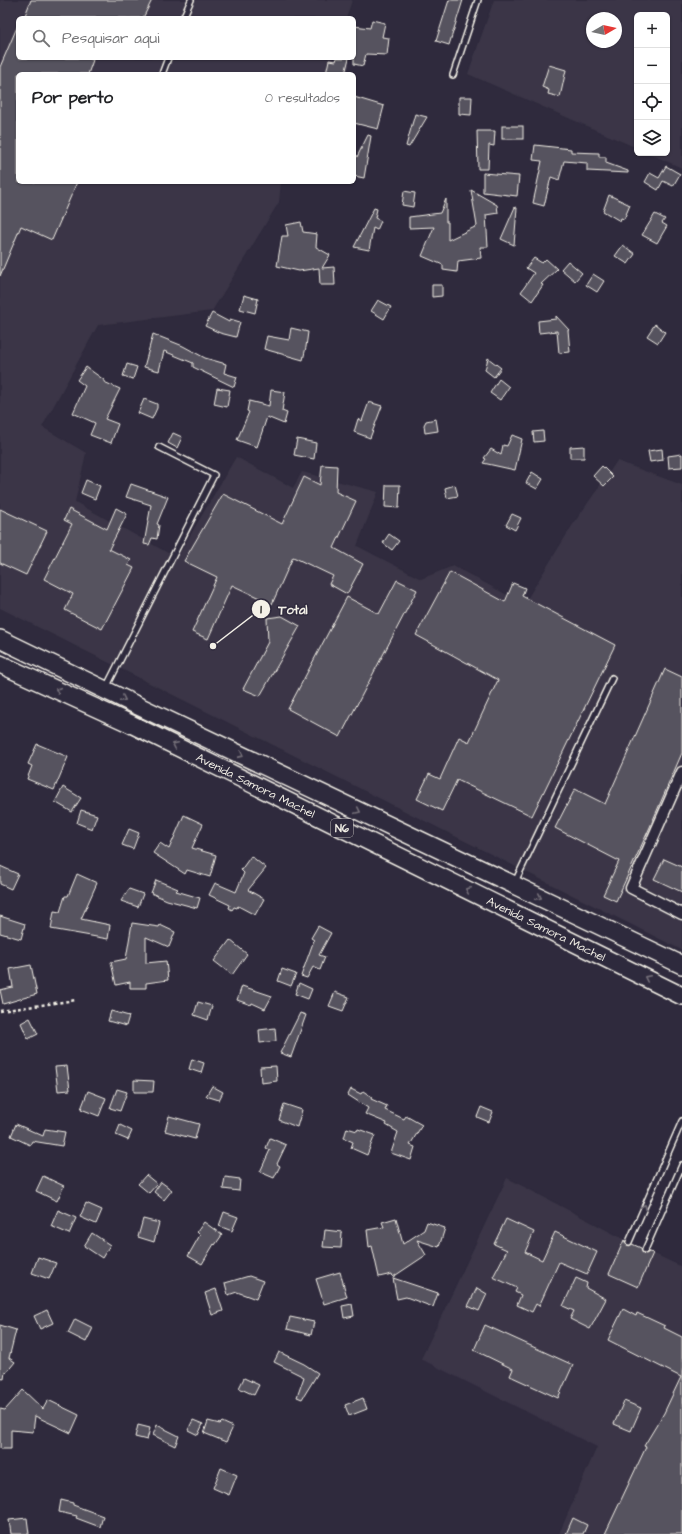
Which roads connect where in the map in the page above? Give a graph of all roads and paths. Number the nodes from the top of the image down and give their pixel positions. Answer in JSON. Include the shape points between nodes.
{"nodes":[{"id":1,"x":190,"y":0,"type":"edge"},
{"id":2,"x":478,"y":0,"type":"edge"},
{"id":3,"x":185,"y":16,"type":"edge"},
{"id":4,"x":167,"y":60,"type":"edge"},
{"id":5,"x":163,"y":72,"type":"edge"},
{"id":6,"x":453,"y":76,"type":"dead end"},
{"id":7,"x":160,"y":448,"type":"dead end"},
{"id":8,"x":0,"y":639,"type":"edge"},
{"id":9,"x":0,"y":664,"type":"edge"},
{"id":10,"x":612,"y":678,"type":"dead end"},
{"id":11,"x":105,"y":690,"type":"junction"},
{"id":12,"x":682,"y":772,"type":"edge"},
{"id":13,"x":514,"y":885,"type":"junction"},
{"id":14,"x":682,"y":914,"type":"edge"},
{"id":15,"x":682,"y":965,"type":"edge"},
{"id":16,"x":682,"y":996,"type":"edge"},
{"id":17,"x":76,"y":1000,"type":"dead end"},
{"id":18,"x":0,"y":1011,"type":"edge"},
{"id":19,"x":682,"y":1121,"type":"edge"},
{"id":20,"x":682,"y":1165,"type":"edge"},
{"id":21,"x":629,"y":1242,"type":"dead end"},
{"id":22,"x":645,"y":1250,"type":"dead end"}],
"edges":[{"from":1,"to":3,"type":"lane"},
{"from":2,"to":6,"type":"lane"},
{"from":4,"to":5,"type":"lane"},
{"from":7,"to":11,"type":"lane","via":[[214,475]]},
{"from":8,"to":11,"type":"highway","name":"Avenida Samora Machel","number":"N6"},
{"from":16,"to":9,"type":"highway","name":"Avenida Samora Machel","number":"N6","one_way":true,"via":[[131,724]]},
{"from":10,"to":13,"type":"lane"},
{"from":11,"to":13,"type":"highway","name":"Avenida Samora Machel","number":"N6","one_way":true},
{"from":12,"to":14,"type":"street","via":[[631,888]]},
{"from":13,"to":15,"type":"highway","name":"Avenida Samora Machel","number":"N6","one_way":true},
{"from":17,"to":18,"type":"path"},
{"from":21,"to":19,"type":"lane","one_way":true},
{"from":20,"to":22,"type":"lane"}]}
